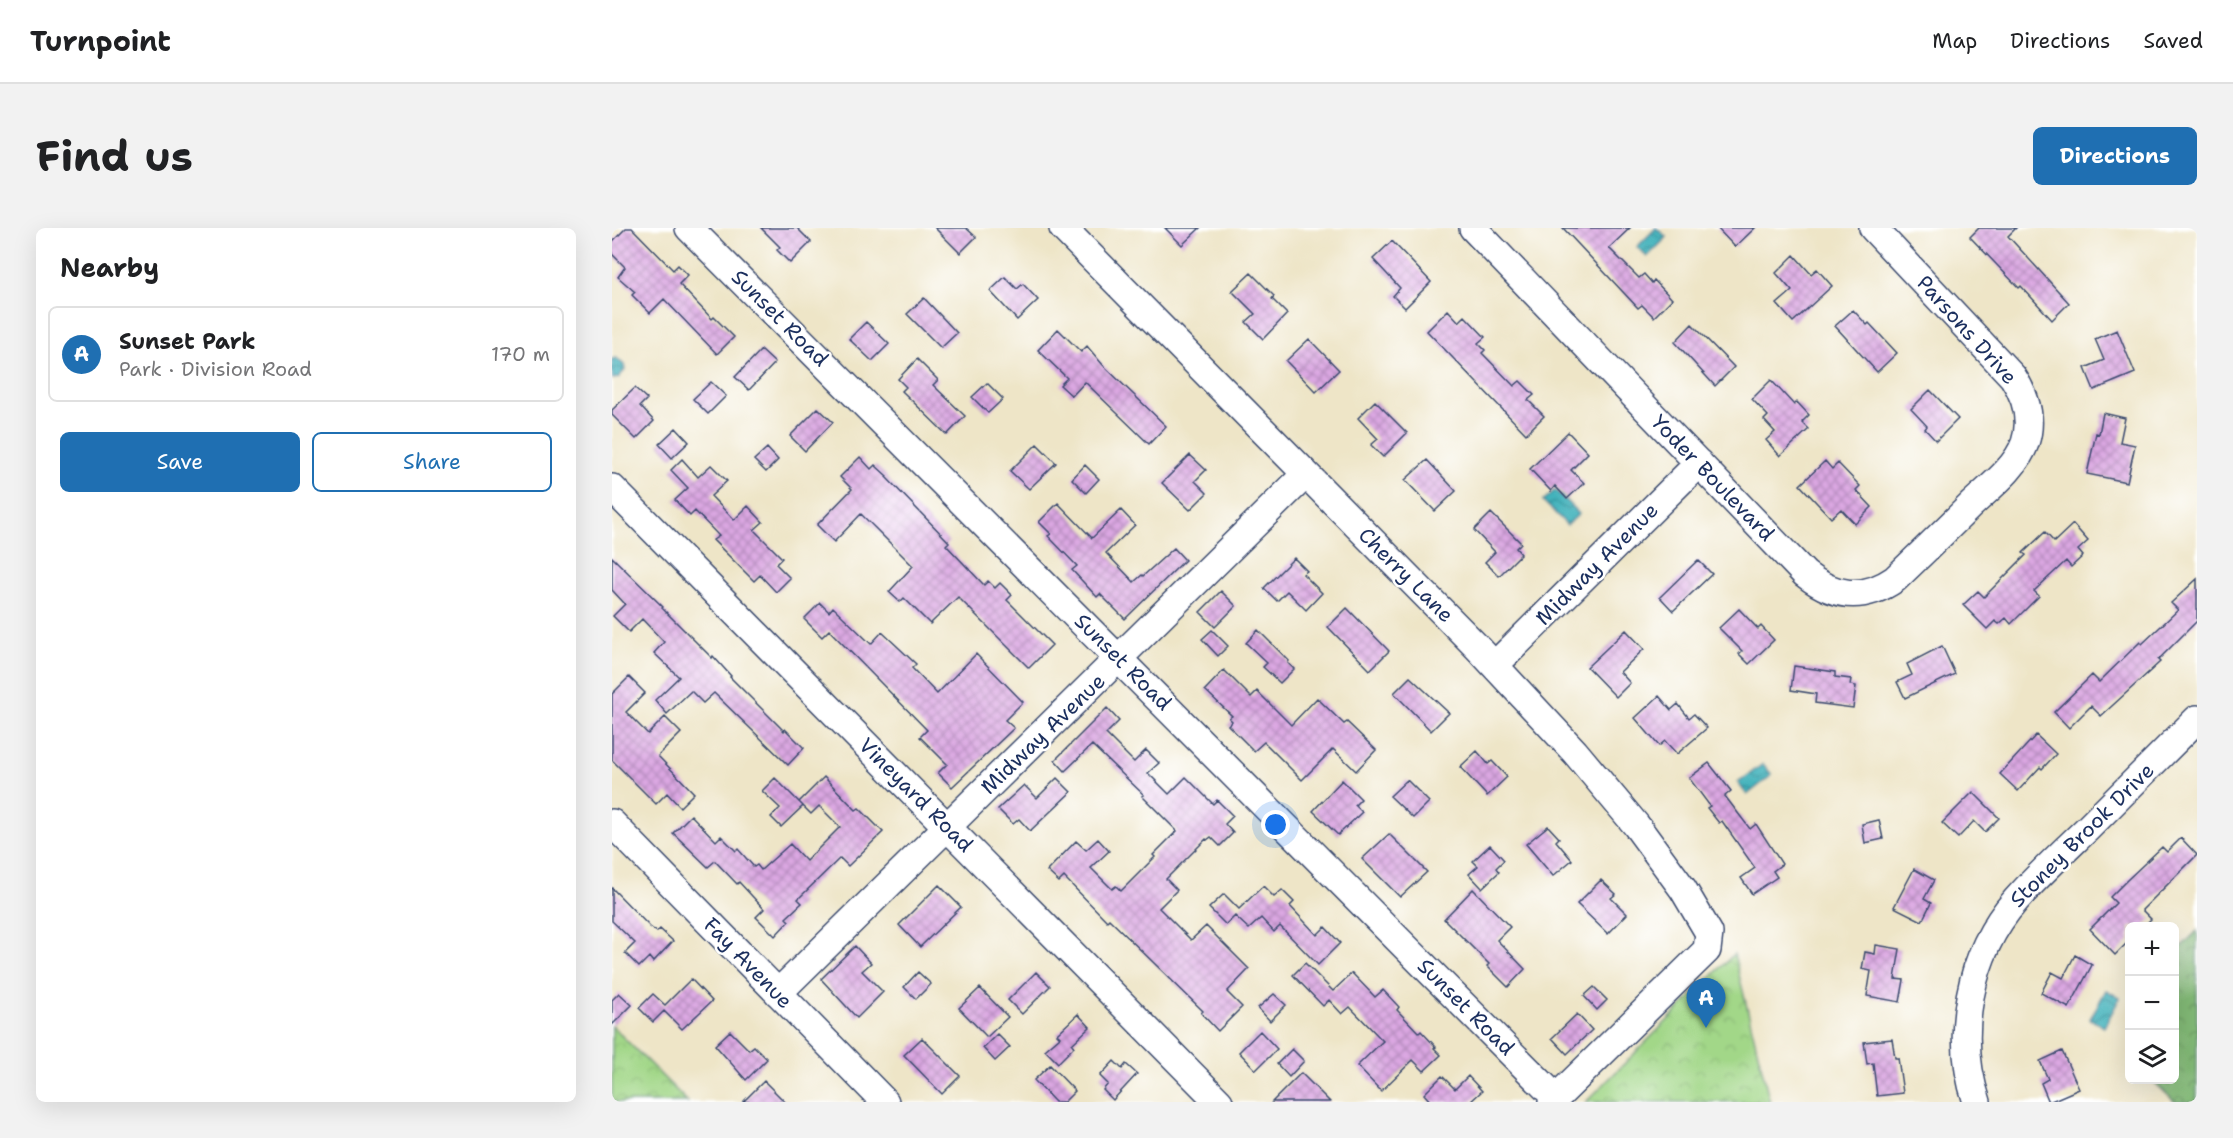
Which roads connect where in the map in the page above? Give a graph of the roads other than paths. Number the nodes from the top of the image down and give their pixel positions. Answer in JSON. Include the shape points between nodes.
{"nodes":[{"id":1,"x":690,"y":228,"type":"edge"},
{"id":2,"x":1064,"y":228,"type":"edge"},
{"id":3,"x":1473,"y":228,"type":"edge"},
{"id":4,"x":1873,"y":228,"type":"edge"},
{"id":5,"x":1699,"y":463,"type":"junction"},
{"id":6,"x":1306,"y":474,"type":"junction"},
{"id":7,"x":612,"y":488,"type":"edge"},
{"id":8,"x":1977,"y":499,"type":"joint"},
{"id":9,"x":1120,"y":658,"type":"junction"},
{"id":10,"x":1495,"y":665,"type":"junction"},
{"id":11,"x":2197,"y":719,"type":"edge"},
{"id":12,"x":612,"y":823,"type":"edge"},
{"id":13,"x":948,"y":827,"type":"junction"},
{"id":14,"x":778,"y":993,"type":"junction"},
{"id":15,"x":1555,"y":1101,"type":"edge"},
{"id":16,"x":885,"y":1102,"type":"edge"},
{"id":17,"x":1219,"y":1102,"type":"edge"},
{"id":18,"x":1977,"y":1102,"type":"edge"}],
"edges":[{"from":1,"to":9,"type":"street","name":"Sunset Road"},
{"from":2,"to":6,"type":"street","name":"Cherry Lane"},
{"from":3,"to":5,"type":"street","name":"Yoder Boulevard"},
{"from":4,"to":8,"type":"street","name":"Parsons Drive","via":[[2013,377],[2022,392],[2028,426],[2024,443],[2009,468]]},
{"from":5,"to":8,"type":"street","name":"Yoder Boulevard","via":[[1805,574],[1835,592],[1852,594],[1886,586]]},
{"from":5,"to":10,"type":"street","name":"Midway Avenue"},
{"from":6,"to":9,"type":"street","name":"Midway Avenue"},
{"from":6,"to":10,"type":"street","name":"Cherry Lane"},
{"from":7,"to":13,"type":"street","name":"Vineyard Road"},
{"from":9,"to":13,"type":"street","name":"Midway Avenue"},
{"from":9,"to":15,"type":"street","name":"Sunset Road"},
{"from":10,"to":15,"type":"street","name":"Cherry Lane","via":[[1636,825],[1683,889],[1709,933],[1707,950]]},
{"from":11,"to":18,"type":"street","name":"Stoney Brook Drive","via":[[2016,900],[1986,946],[1967,1016],[1967,1053]]},
{"from":12,"to":14,"type":"street","name":"Fay Avenue"},
{"from":13,"to":14,"type":"street","name":"Midway Avenue"},
{"from":13,"to":17,"type":"street","name":"Vineyard Road"},
{"from":14,"to":16,"type":"street","name":"Fay Avenue"}]}
